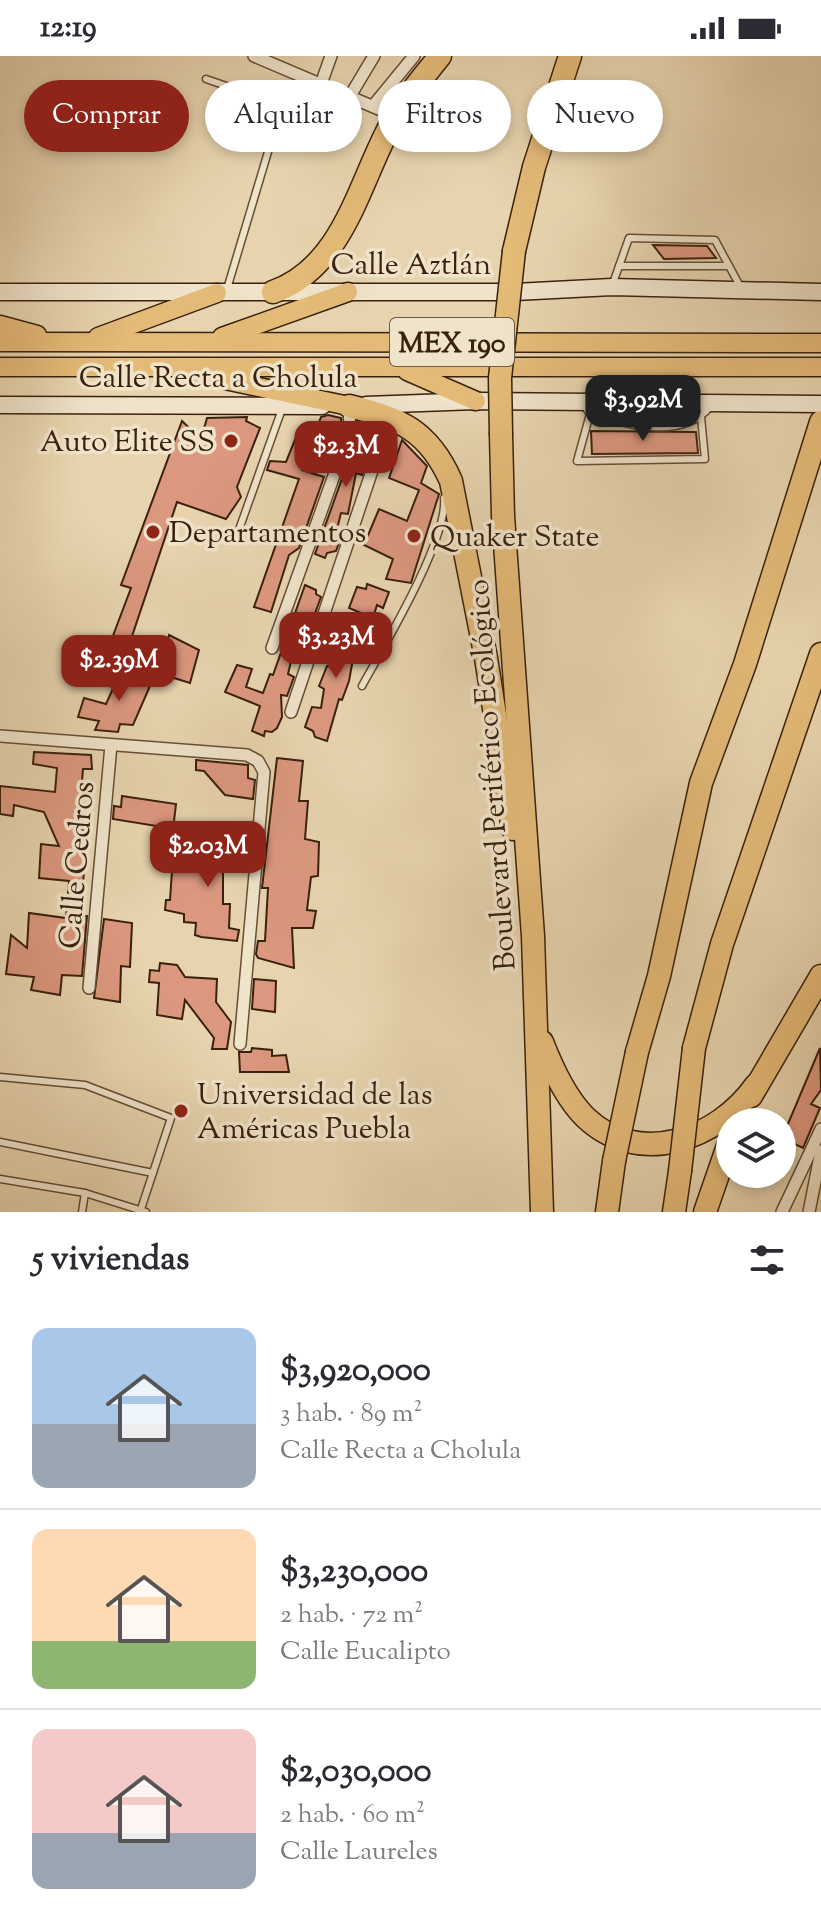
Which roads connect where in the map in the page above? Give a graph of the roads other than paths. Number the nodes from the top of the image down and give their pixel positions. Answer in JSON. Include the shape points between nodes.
{"nodes":[{"id":1,"x":254,"y":56,"type":"edge"},
{"id":2,"x":331,"y":56,"type":"edge"},
{"id":3,"x":374,"y":56,"type":"edge"},
{"id":4,"x":570,"y":56,"type":"edge"},
{"id":5,"x":433,"y":59,"type":"edge"},
{"id":6,"x":206,"y":79,"type":"dead end"},
{"id":7,"x":311,"y":80,"type":"edge"},
{"id":8,"x":322,"y":80,"type":"edge"},
{"id":9,"x":360,"y":80,"type":"edge"},
{"id":10,"x":419,"y":80,"type":"edge"},
{"id":11,"x":362,"y":101,"type":"edge"},
{"id":12,"x":373,"y":106,"type":"junction"},
{"id":13,"x":378,"y":108,"type":"edge"},
{"id":14,"x":378,"y":151,"type":"edge"},
{"id":15,"x":619,"y":266,"type":"junction"},
{"id":16,"x":729,"y":266,"type":"junction"},
{"id":17,"x":612,"y":287,"type":"junction"},
{"id":18,"x":0,"y":292,"type":"edge"},
{"id":19,"x":273,"y":292,"type":"junction"},
{"id":20,"x":348,"y":292,"type":"junction"},
{"id":21,"x":743,"y":292,"type":"junction"},
{"id":22,"x":821,"y":292,"type":"edge"},
{"id":23,"x":222,"y":293,"type":"junction"},
{"id":24,"x":0,"y":325,"type":"edge"},
{"id":25,"x":0,"y":342,"type":"edge"},
{"id":26,"x":55,"y":342,"type":"junction"},
{"id":27,"x":84,"y":342,"type":"junction"},
{"id":28,"x":209,"y":342,"type":"junction"},
{"id":29,"x":821,"y":343,"type":"edge"},
{"id":30,"x":0,"y":367,"type":"edge"},
{"id":31,"x":163,"y":367,"type":"junction"},
{"id":32,"x":821,"y":367,"type":"edge"},
{"id":33,"x":400,"y":368,"type":"junction"},
{"id":34,"x":476,"y":401,"type":"junction"},
{"id":35,"x":665,"y":404,"type":"junction"},
{"id":36,"x":821,"y":404,"type":"edge"},
{"id":37,"x":0,"y":405,"type":"edge"},
{"id":38,"x":283,"y":406,"type":"junction"},
{"id":39,"x":349,"y":406,"type":"junction"},
{"id":40,"x":587,"y":409,"type":"junction"},
{"id":41,"x":707,"y":411,"type":"junction"},
{"id":42,"x":390,"y":416,"type":"junction"},
{"id":43,"x":821,"y":422,"type":"edge"},
{"id":44,"x":660,"y":426,"type":"junction"},
{"id":45,"x":445,"y":467,"type":"junction"},
{"id":46,"x":236,"y":538,"type":"dead end"},
{"id":47,"x":272,"y":648,"type":"dead end"},
{"id":48,"x":821,"y":654,"type":"edge"},
{"id":49,"x":362,"y":686,"type":"dead end"},
{"id":50,"x":291,"y":712,"type":"dead end"},
{"id":51,"x":0,"y":736,"type":"edge"},
{"id":52,"x":111,"y":745,"type":"junction"},
{"id":53,"x":533,"y":936,"type":"junction"},
{"id":54,"x":821,"y":976,"type":"edge"},
{"id":55,"x":89,"y":988,"type":"dead end"},
{"id":56,"x":537,"y":1026,"type":"junction"},
{"id":57,"x":240,"y":1044,"type":"dead end"},
{"id":58,"x":0,"y":1077,"type":"edge"},
{"id":59,"x":756,"y":1085,"type":"junction"},
{"id":60,"x":745,"y":1108,"type":"edge"},
{"id":61,"x":821,"y":1129,"type":"edge"},
{"id":62,"x":0,"y":1142,"type":"edge"},
{"id":63,"x":821,"y":1151,"type":"edge"},
{"id":64,"x":153,"y":1173,"type":"junction"},
{"id":65,"x":0,"y":1179,"type":"edge"},
{"id":66,"x":716,"y":1180,"type":"edge"},
{"id":67,"x":85,"y":1193,"type":"junction"},
{"id":68,"x":144,"y":1211,"type":"edge"},
{"id":69,"x":82,"y":1212,"type":"edge"},
{"id":70,"x":542,"y":1212,"type":"edge"},
{"id":71,"x":607,"y":1212,"type":"edge"},
{"id":72,"x":674,"y":1212,"type":"edge"},
{"id":73,"x":705,"y":1212,"type":"edge"},
{"id":74,"x":782,"y":1212,"type":"edge"},
{"id":75,"x":809,"y":1212,"type":"edge"}],
"edges":[{"from":1,"to":7,"type":"street"},
{"from":2,"to":8,"type":"street"},
{"from":3,"to":9,"type":"street"},
{"from":4,"to":53,"type":"highway","name":"Boulevard Periférico Ecológico","bridge":true,"via":[[514,251],[500,378],[503,516]]},
{"from":5,"to":10,"type":"highway"},
{"from":5,"to":12,"type":"street"},
{"from":6,"to":23,"type":"lane","via":[[282,105]]},
{"from":11,"to":12,"type":"street"},
{"from":12,"to":13,"type":"street"},
{"from":14,"to":19,"type":"highway","via":[[332,246],[303,277]]},
{"from":15,"to":16,"type":"lane"},
{"from":15,"to":16,"type":"lane","via":[[629,238],[715,240]]},
{"from":15,"to":17,"type":"lane"},
{"from":16,"to":21,"type":"lane"},
{"from":17,"to":20,"type":"main road","name":"Calle Aztlán"},
{"from":17,"to":21,"type":"main road","name":"Calle Aztlán"},
{"from":18,"to":23,"type":"main road","name":"Calle Aztlán"},
{"from":19,"to":20,"type":"main road","name":"Calle Aztlán"},
{"from":19,"to":23,"type":"main road","name":"Calle Aztlán"},
{"from":20,"to":28,"type":"main road"},
{"from":21,"to":22,"type":"main road","name":"Calle Aztlán"},
{"from":23,"to":27,"type":"main road"},
{"from":24,"to":26,"type":"main road"},
{"from":25,"to":26,"type":"main road","number":"MEX 190"},
{"from":26,"to":27,"type":"main road","number":"MEX 190"},
{"from":27,"to":28,"type":"main road","number":"MEX 190"},
{"from":28,"to":29,"type":"main road","number":"MEX 190"},
{"from":30,"to":31,"type":"main road","name":"Calle Recta a Cholula","number":"MEX 190"},
{"from":31,"to":33,"type":"main road","name":"Calle Recta a Cholula","number":"MEX 190"},
{"from":31,"to":39,"type":"main road"},
{"from":32,"to":33,"type":"main road","name":"Calle Recta a Cholula","number":"MEX 190"},
{"from":33,"to":34,"type":"main road"},
{"from":34,"to":39,"type":"main road","name":"Calle Recta a Cholula"},
{"from":34,"to":40,"type":"main road","name":"Calle Recta a Cholula"},
{"from":35,"to":40,"type":"main road","name":"Calle Recta a Cholula"},
{"from":35,"to":41,"type":"main road","name":"Calle Recta a Cholula"},
{"from":35,"to":44,"type":"lane"},
{"from":36,"to":41,"type":"main road","name":"Calle Recta a Cholula"},
{"from":37,"to":38,"type":"main road","name":"Calle Recta a Cholula"},
{"from":38,"to":39,"type":"main road","name":"Calle Recta a Cholula"},
{"from":38,"to":46,"type":"lane"},
{"from":39,"to":42,"type":"highway"},
{"from":39,"to":47,"type":"street","via":[[350,431]]},
{"from":40,"to":41,"type":"lane","via":[[577,461],[705,459]]},
{"from":40,"to":44,"type":"lane","via":[[636,426]]},
{"from":41,"to":44,"type":"lane","via":[[679,425]]},
{"from":42,"to":45,"type":"highway","via":[[416,432]]},
{"from":42,"to":50,"type":"street"},
{"from":43,"to":71,"type":"highway","bridge":true,"via":[[745,664],[701,783],[637,1052]]},
{"from":45,"to":49,"type":"lane","via":[[442,523],[405,608]]},
{"from":45,"to":53,"type":"highway","via":[[475,599]]},
{"from":48,"to":72,"type":"highway","bridge":true,"via":[[722,944],[694,1048]]},
{"from":51,"to":52,"type":"street"},
{"from":52,"to":55,"type":"street","name":"Calle Cedros"},
{"from":52,"to":57,"type":"street","via":[[247,755],[264,772]]},
{"from":53,"to":56,"type":"highway","name":"Boulevard Periférico Ecológico"},
{"from":54,"to":59,"type":"highway"},
{"from":56,"to":59,"type":"highway","via":[[575,1104],[597,1126],[624,1139],[652,1144],[693,1137],[729,1117]]},
{"from":56,"to":70,"type":"highway","name":"Boulevard Periférico Ecológico"},
{"from":58,"to":64,"type":"lane","via":[[85,1085],[171,1118]]},
{"from":59,"to":60,"type":"highway"},
{"from":61,"to":74,"type":"street"},
{"from":62,"to":64,"type":"lane"},
{"from":63,"to":75,"type":"street"},
{"from":64,"to":68,"type":"lane"},
{"from":65,"to":67,"type":"lane"},
{"from":66,"to":73,"type":"highway"},
{"from":67,"to":68,"type":"lane"},
{"from":67,"to":69,"type":"lane"}]}
